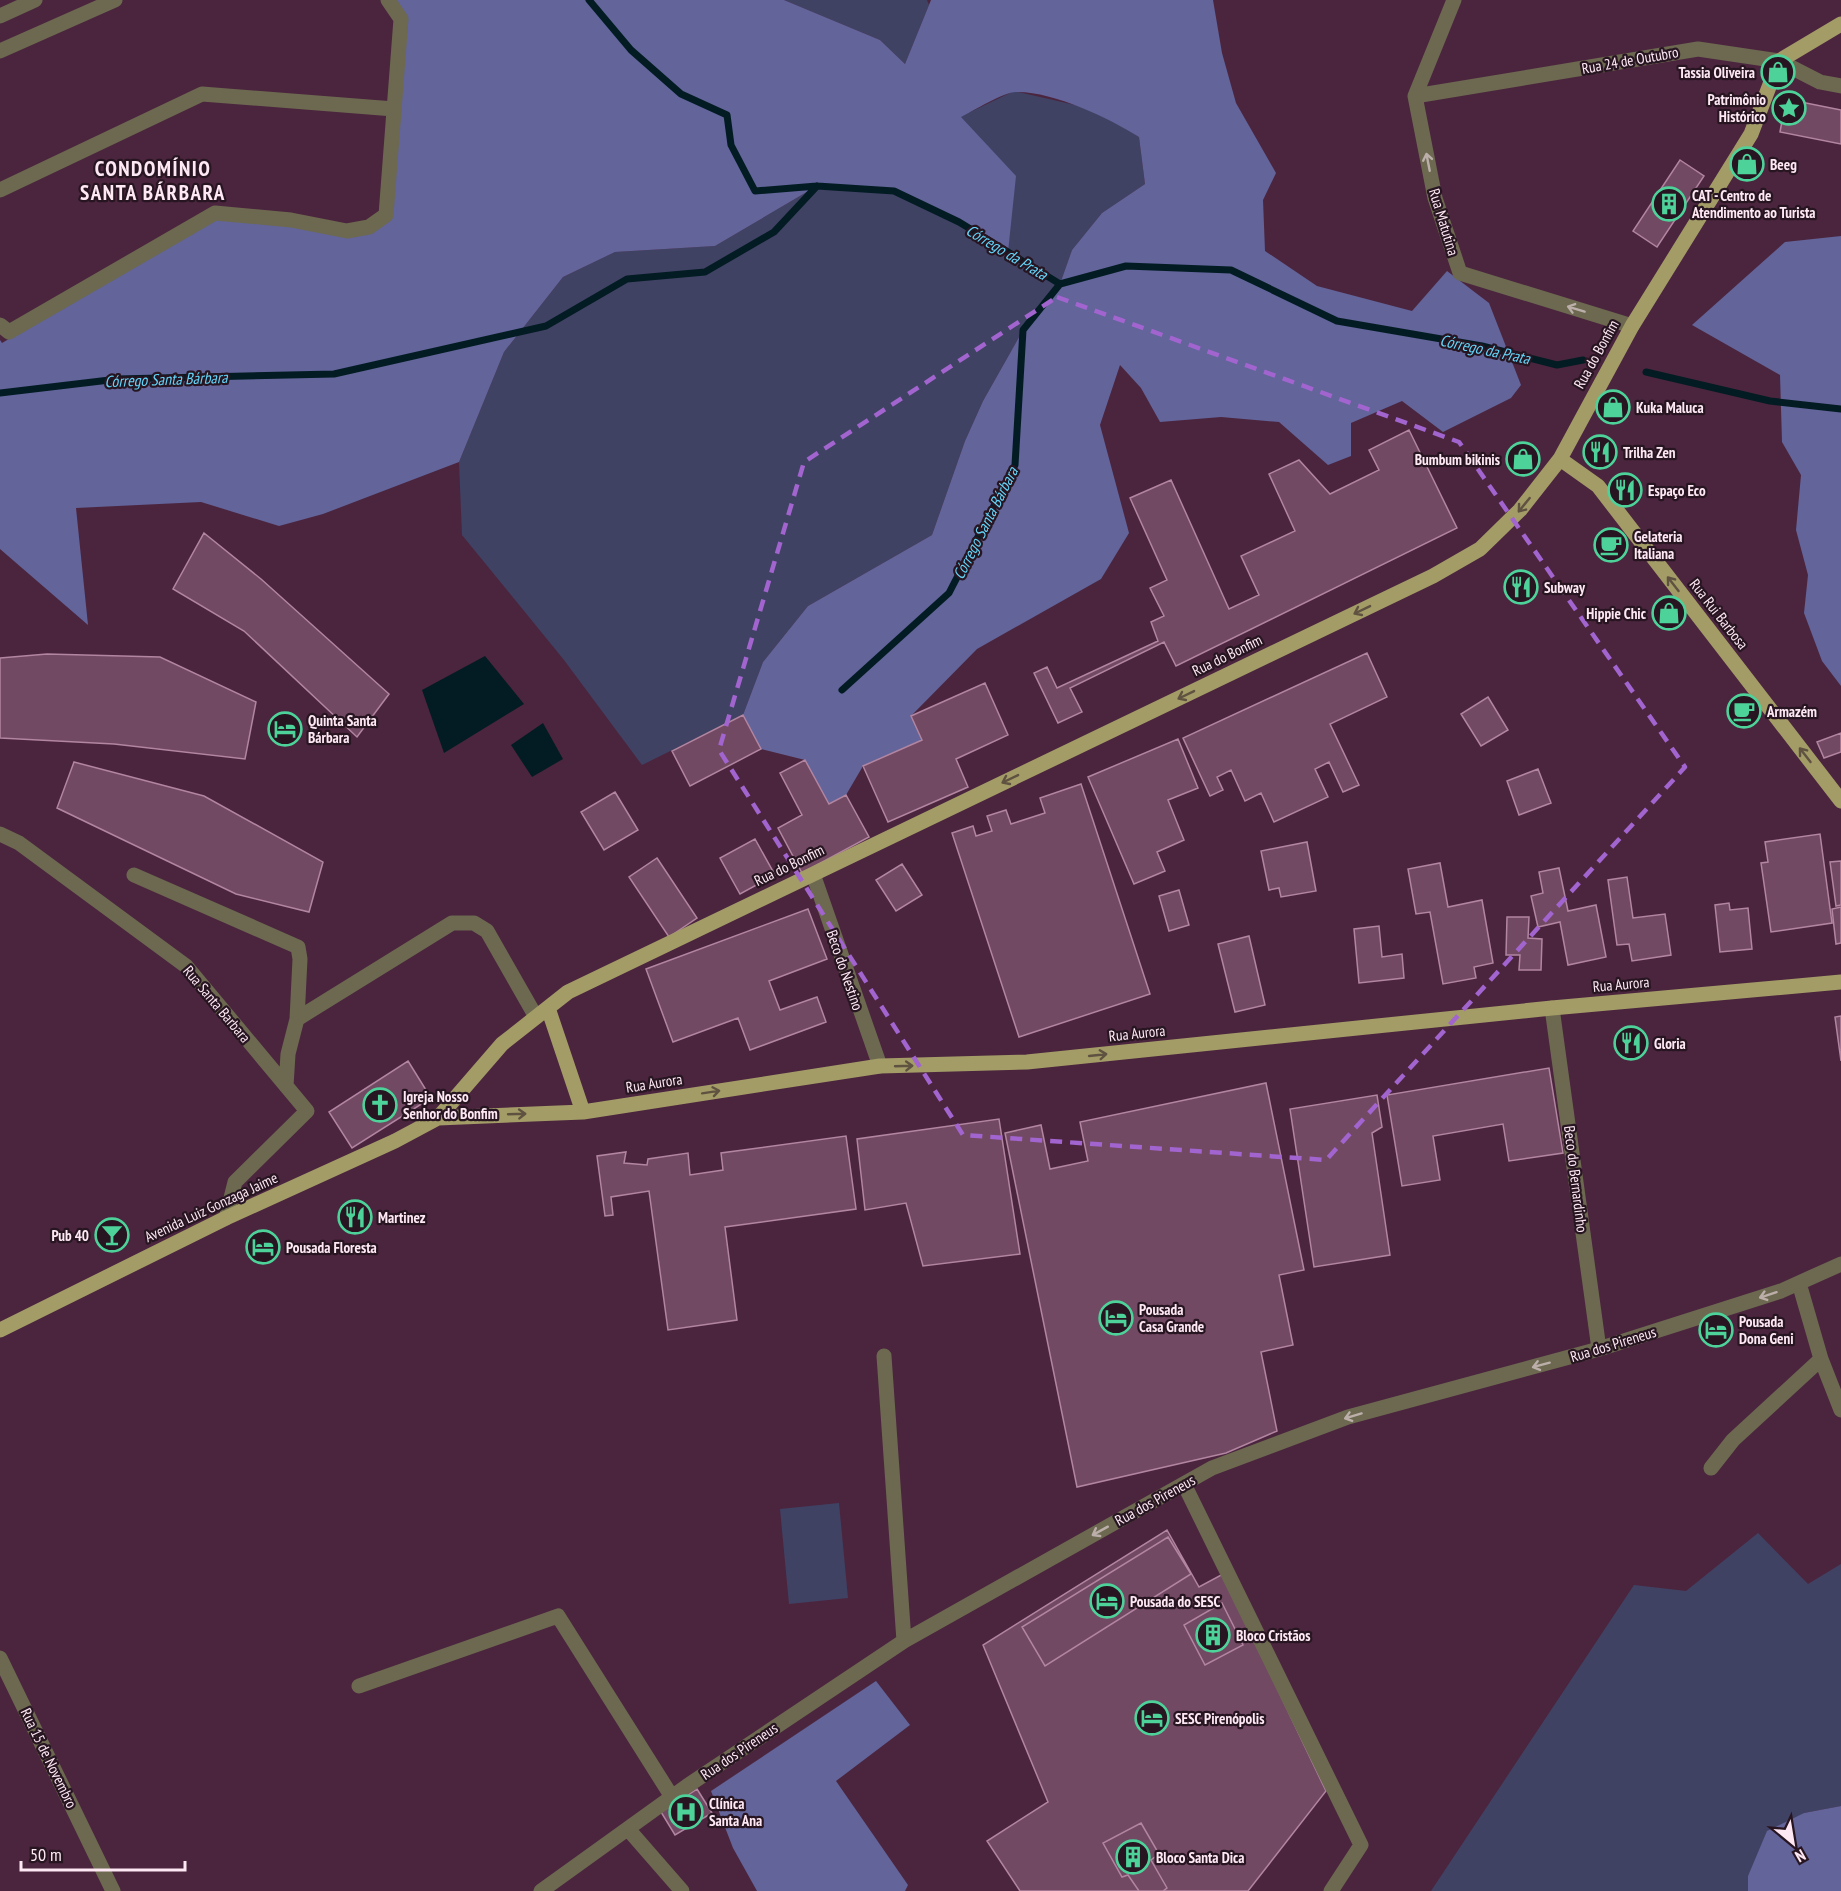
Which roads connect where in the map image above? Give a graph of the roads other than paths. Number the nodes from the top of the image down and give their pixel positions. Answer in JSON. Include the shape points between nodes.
{"nodes":[{"id":1,"x":35,"y":0,"type":"edge"},
{"id":2,"x":115,"y":0,"type":"edge"},
{"id":3,"x":388,"y":0,"type":"edge"},
{"id":4,"x":1454,"y":0,"type":"edge"},
{"id":5,"x":0,"y":16,"type":"edge"},
{"id":6,"x":1841,"y":24,"type":"edge"},
{"id":7,"x":0,"y":51,"type":"edge"},
{"id":8,"x":1779,"y":61,"type":"junction"},
{"id":9,"x":1841,"y":86,"type":"edge"},
{"id":10,"x":1415,"y":96,"type":"junction"},
{"id":11,"x":394,"y":109,"type":"junction"},
{"id":12,"x":0,"y":190,"type":"edge"},
{"id":13,"x":0,"y":325,"type":"edge"},
{"id":14,"x":1632,"y":326,"type":"junction"},
{"id":15,"x":1560,"y":459,"type":"junction"},
{"id":16,"x":1841,"y":801,"type":"edge"},
{"id":17,"x":0,"y":834,"type":"edge"},
{"id":18,"x":813,"y":874,"type":"junction"},
{"id":19,"x":134,"y":875,"type":"dead end"},
{"id":20,"x":1841,"y":982,"type":"edge"},
{"id":21,"x":1552,"y":1008,"type":"junction"},
{"id":22,"x":542,"y":1013,"type":"junction"},
{"id":23,"x":297,"y":1019,"type":"junction"},
{"id":24,"x":880,"y":1066,"type":"junction"},
{"id":25,"x":286,"y":1086,"type":"junction"},
{"id":26,"x":583,"y":1112,"type":"junction"},
{"id":27,"x":438,"y":1118,"type":"junction"},
{"id":28,"x":226,"y":1218,"type":"junction"},
{"id":29,"x":1841,"y":1264,"type":"edge"},
{"id":30,"x":1799,"y":1283,"type":"junction"},
{"id":31,"x":0,"y":1330,"type":"edge"},
{"id":32,"x":1599,"y":1350,"type":"junction"},
{"id":33,"x":884,"y":1356,"type":"dead end"},
{"id":34,"x":1821,"y":1359,"type":"junction"},
{"id":35,"x":1841,"y":1410,"type":"edge"},
{"id":36,"x":1711,"y":1468,"type":"dead end"},
{"id":37,"x":1184,"y":1484,"type":"junction"},
{"id":38,"x":904,"y":1641,"type":"junction"},
{"id":39,"x":0,"y":1658,"type":"edge"},
{"id":40,"x":359,"y":1686,"type":"dead end"},
{"id":41,"x":672,"y":1797,"type":"junction"},
{"id":42,"x":628,"y":1829,"type":"junction"},
{"id":43,"x":113,"y":1891,"type":"edge"},
{"id":44,"x":542,"y":1891,"type":"edge"},
{"id":45,"x":682,"y":1891,"type":"edge"},
{"id":46,"x":1331,"y":1891,"type":"edge"}],
"edges":[{"from":1,"to":5,"type":"street"},
{"from":2,"to":7,"type":"street"},
{"from":3,"to":11,"type":"street","via":[[401,19]]},
{"from":4,"to":10,"type":"street"},
{"from":6,"to":8,"type":"main road"},
{"from":8,"to":9,"type":"street","name":"Rua 24 de Outubro","via":[[1820,82]]},
{"from":8,"to":10,"type":"street","name":"Rua 24 de Outubro","via":[[1698,49]]},
{"from":8,"to":14,"type":"main road","name":"Rua do Bonfim","via":[[1751,134]]},
{"from":14,"to":10,"type":"street","name":"Rua Matutina","one_way":true,"via":[[1460,273],[1435,198]]},
{"from":11,"to":12,"type":"street","via":[[202,93]]},
{"from":11,"to":13,"type":"street","via":[[386,214],[369,227],[347,231],[291,220],[215,213],[9,333]]},
{"from":14,"to":15,"type":"main road","name":"Rua do Bonfim"},
{"from":16,"to":15,"type":"main road","name":"Rua Rui Barbosa","one_way":true,"via":[[1598,486]]},
{"from":15,"to":18,"type":"main road","name":"Rua do Bonfim","one_way":true,"via":[[1520,510],[1480,549],[1433,576]]},
{"from":17,"to":25,"type":"street","name":"Rua Santa Barbara","via":[[19,843],[186,966]]},
{"from":18,"to":22,"type":"main road","name":"Rua do Bonfim","via":[[568,992]]},
{"from":18,"to":24,"type":"street","name":"Beco do Nestino"},
{"from":19,"to":23,"type":"street","via":[[298,947]]},
{"from":20,"to":21,"type":"main road","name":"Rua Aurora"},
{"from":24,"to":21,"type":"main road","name":"Rua Aurora","one_way":true,"via":[[1027,1062]]},
{"from":21,"to":32,"type":"street","name":"Beco do Bernardinho"},
{"from":22,"to":23,"type":"street","via":[[488,931],[474,923],[452,923]]},
{"from":22,"to":26,"type":"main road"},
{"from":22,"to":27,"type":"main road","name":"Rua do Bonfim","via":[[502,1044]]},
{"from":23,"to":25,"type":"street","via":[[288,1054]]},
{"from":26,"to":24,"type":"main road","name":"Rua Aurora","one_way":true},
{"from":25,"to":28,"type":"street","name":"Rua Santa Barbara","via":[[307,1111],[235,1182]]},
{"from":27,"to":26,"type":"main road","name":"Rua Aurora","one_way":true},
{"from":27,"to":28,"type":"main road","name":"Avenida Luiz Gonzaga Jaime"},
{"from":28,"to":31,"type":"main road","name":"Avenida Luiz Gonzaga Jaime"},
{"from":29,"to":30,"type":"street","name":"Rua dos Pireneus"},
{"from":30,"to":32,"type":"street","name":"Rua dos Pireneus","one_way":true},
{"from":30,"to":34,"type":"street"},
{"from":32,"to":37,"type":"street","name":"Rua dos Pireneus","one_way":true,"via":[[1348,1417],[1212,1468]]},
{"from":33,"to":38,"type":"street"},
{"from":34,"to":35,"type":"street"},
{"from":34,"to":36,"type":"street","via":[[1733,1440]]},
{"from":37,"to":38,"type":"street","name":"Rua dos Pireneus","one_way":true},
{"from":37,"to":46,"type":"street","via":[[1361,1845]]},
{"from":38,"to":41,"type":"street","name":"Rua dos Pireneus"},
{"from":39,"to":43,"type":"street","name":"Rua 15 de Novembro"},
{"from":40,"to":41,"type":"street","via":[[558,1616]]},
{"from":41,"to":42,"type":"street","name":"Rua dos Pireneus"},
{"from":42,"to":44,"type":"street","name":"Rua dos Pireneus"},
{"from":42,"to":45,"type":"street"}]}
